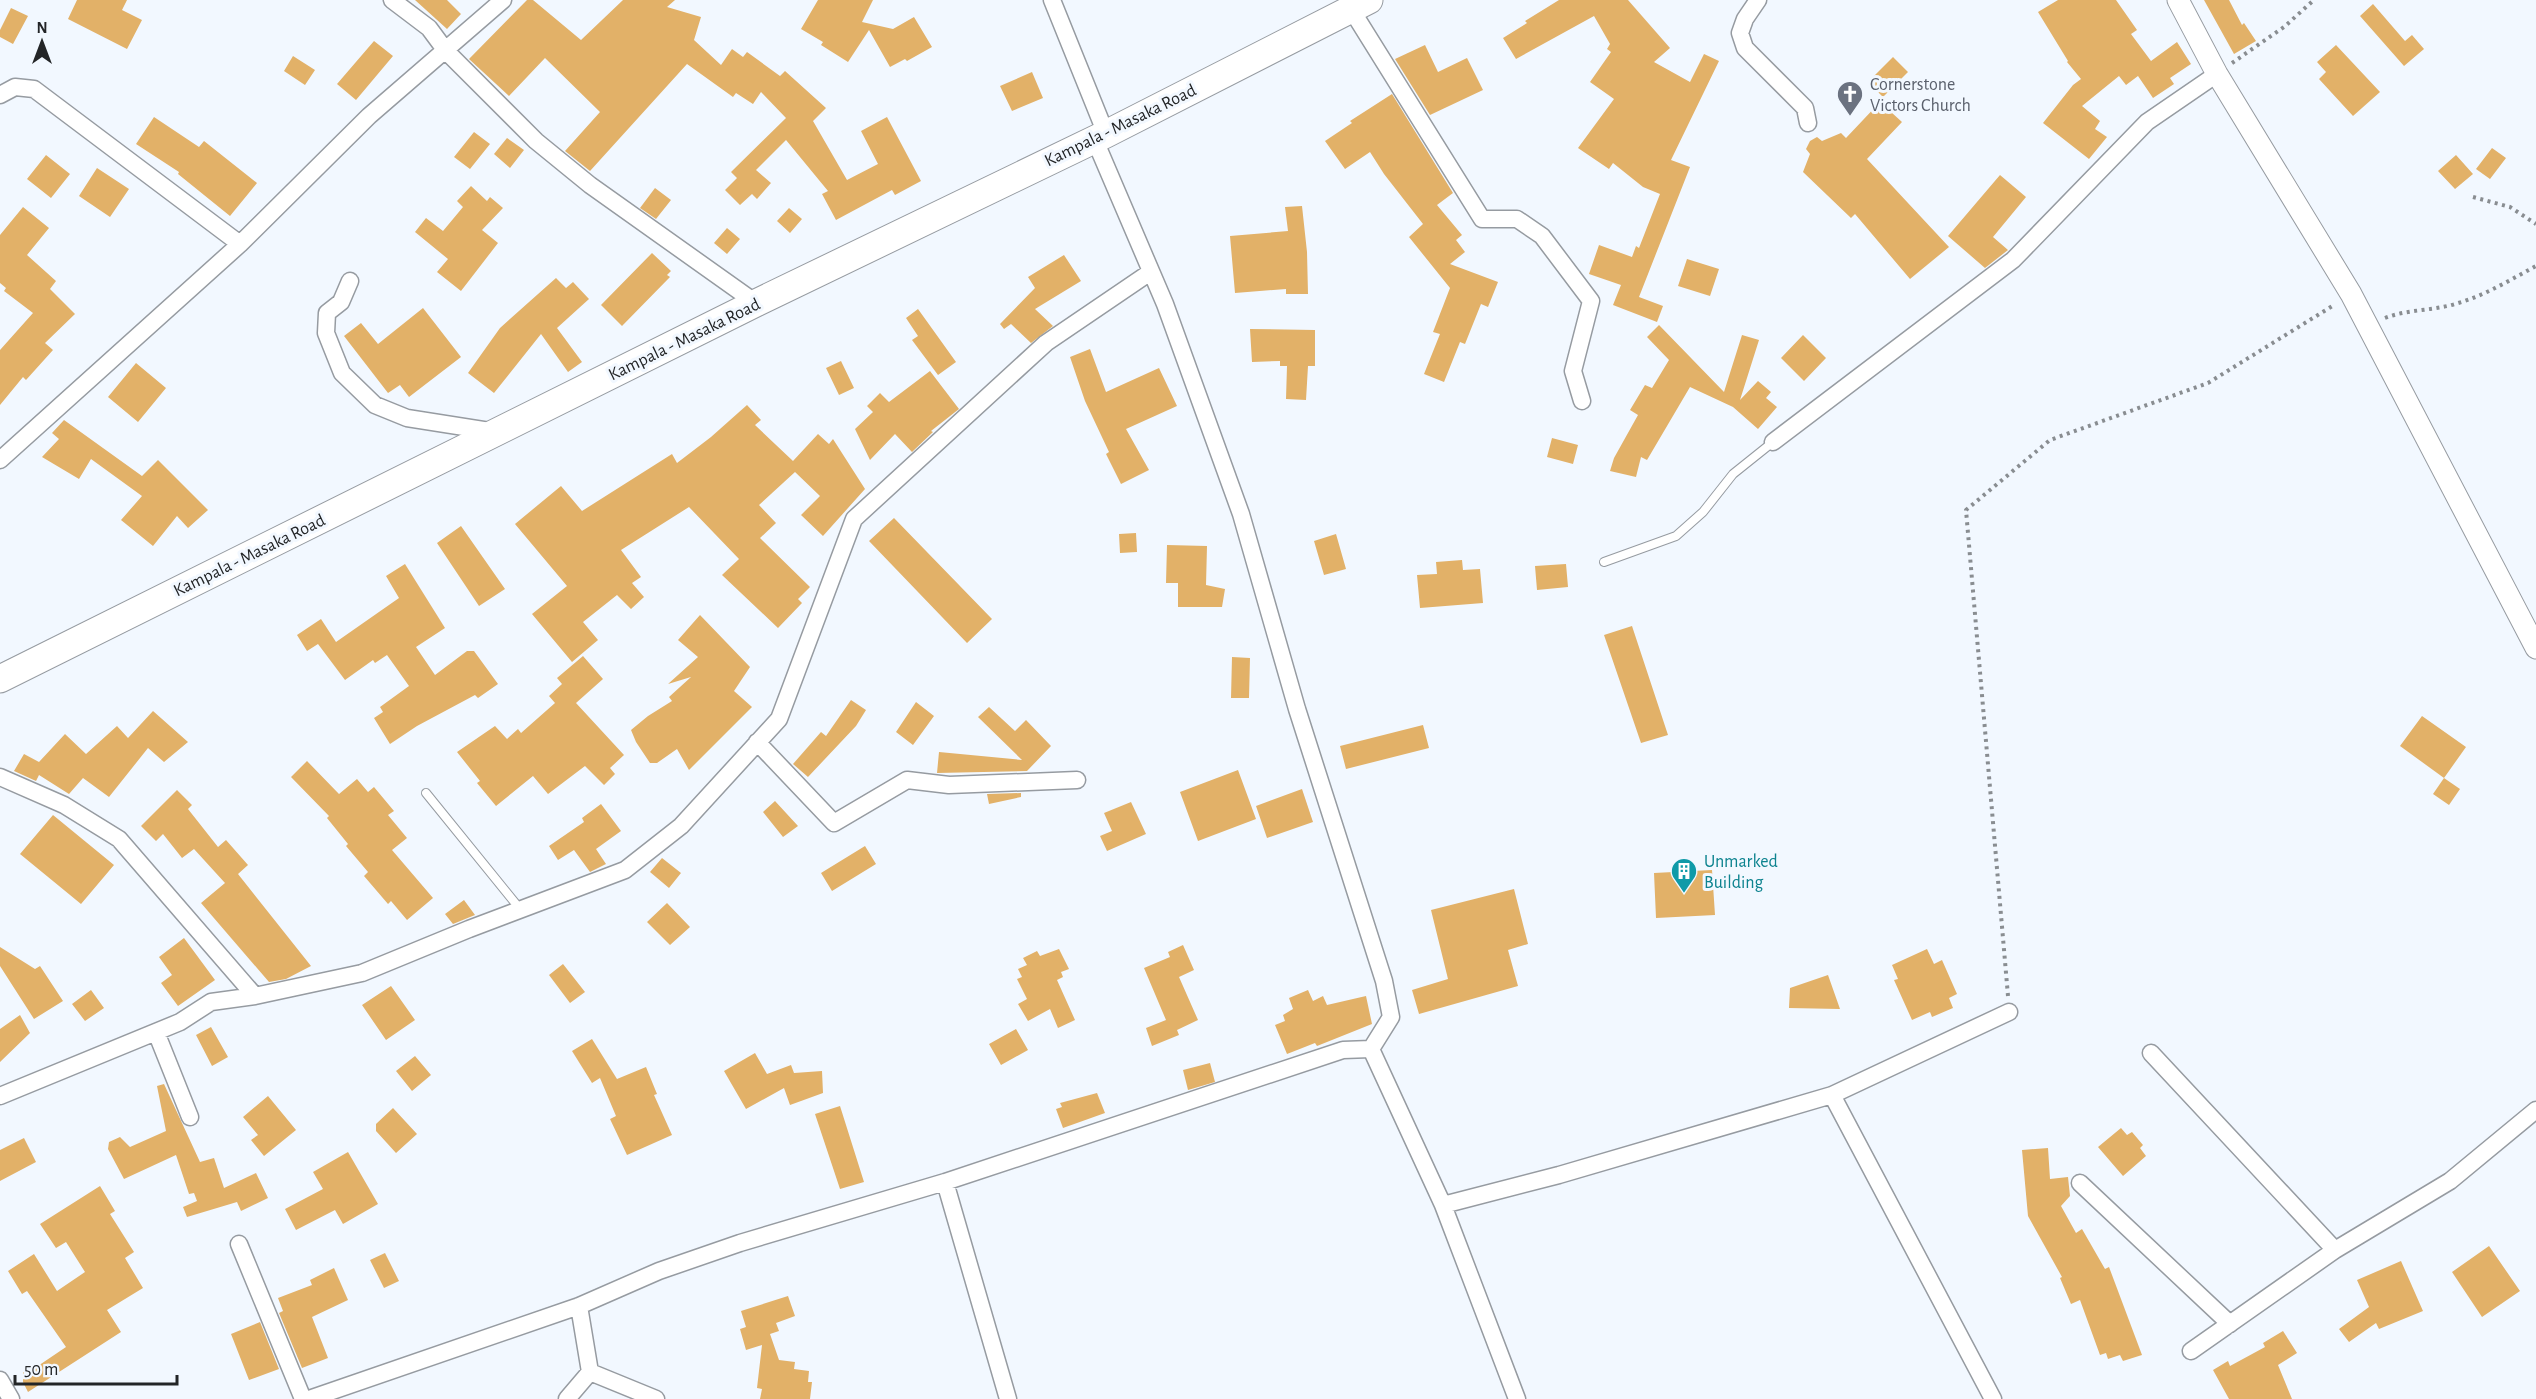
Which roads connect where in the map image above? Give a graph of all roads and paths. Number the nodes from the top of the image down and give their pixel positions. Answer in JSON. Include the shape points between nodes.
{"nodes":[{"id":1,"x":392,"y":0,"type":"edge"},
{"id":2,"x":503,"y":0,"type":"edge"},
{"id":3,"x":1052,"y":0,"type":"edge"},
{"id":4,"x":1758,"y":0,"type":"edge"},
{"id":5,"x":2178,"y":0,"type":"edge"},
{"id":6,"x":2314,"y":0,"type":"edge"},
{"id":7,"x":1360,"y":4,"type":"edge"},
{"id":8,"x":446,"y":51,"type":"junction"},
{"id":9,"x":2217,"y":74,"type":"junction"},
{"id":10,"x":0,"y":95,"type":"edge"},
{"id":11,"x":1808,"y":123,"type":"dead end"},
{"id":12,"x":1100,"y":136,"type":"junction"},
{"id":13,"x":2473,"y":197,"type":"dead end"},
{"id":14,"x":2536,"y":224,"type":"edge"},
{"id":15,"x":240,"y":244,"type":"junction"},
{"id":16,"x":2536,"y":266,"type":"edge"},
{"id":17,"x":1149,"y":273,"type":"junction"},
{"id":18,"x":350,"y":281,"type":"dead end"},
{"id":19,"x":2351,"y":294,"type":"junction"},
{"id":20,"x":756,"y":303,"type":"junction"},
{"id":21,"x":2367,"y":324,"type":"junction"},
{"id":22,"x":1582,"y":401,"type":"dead end"},
{"id":23,"x":497,"y":432,"type":"junction"},
{"id":24,"x":1773,"y":442,"type":"joint"},
{"id":25,"x":0,"y":460,"type":"edge"},
{"id":26,"x":1604,"y":562,"type":"dead end"},
{"id":27,"x":2536,"y":648,"type":"edge"},
{"id":28,"x":0,"y":679,"type":"edge"},
{"id":29,"x":757,"y":742,"type":"junction"},
{"id":30,"x":0,"y":777,"type":"edge"},
{"id":31,"x":1077,"y":780,"type":"dead end"},
{"id":32,"x":426,"y":793,"type":"dead end"},
{"id":33,"x":520,"y":909,"type":"junction"},
{"id":34,"x":255,"y":996,"type":"junction"},
{"id":35,"x":2009,"y":1012,"type":"joint"},
{"id":36,"x":156,"y":1032,"type":"junction"},
{"id":37,"x":1371,"y":1049,"type":"junction"},
{"id":38,"x":2151,"y":1053,"type":"dead end"},
{"id":39,"x":1832,"y":1095,"type":"junction"},
{"id":40,"x":0,"y":1096,"type":"edge"},
{"id":41,"x":2536,"y":1110,"type":"edge"},
{"id":42,"x":190,"y":1117,"type":"dead end"},
{"id":43,"x":945,"y":1182,"type":"junction"},
{"id":44,"x":2080,"y":1183,"type":"dead end"},
{"id":45,"x":1443,"y":1205,"type":"junction"},
{"id":46,"x":239,"y":1244,"type":"dead end"},
{"id":47,"x":2336,"y":1250,"type":"junction"},
{"id":48,"x":579,"y":1306,"type":"junction"},
{"id":49,"x":2230,"y":1324,"type":"junction"},
{"id":50,"x":2191,"y":1351,"type":"dead end"},
{"id":51,"x":590,"y":1372,"type":"junction"},
{"id":52,"x":0,"y":1380,"type":"edge"},
{"id":53,"x":11,"y":1399,"type":"edge"},
{"id":54,"x":303,"y":1399,"type":"edge"},
{"id":55,"x":309,"y":1399,"type":"edge"},
{"id":56,"x":567,"y":1399,"type":"edge"},
{"id":57,"x":656,"y":1399,"type":"edge"},
{"id":58,"x":1008,"y":1399,"type":"edge"},
{"id":59,"x":1517,"y":1399,"type":"edge"},
{"id":60,"x":1993,"y":1399,"type":"edge"}],
"edges":[{"from":1,"to":8,"type":"street","via":[[429,28]]},
{"from":2,"to":8,"type":"street"},
{"from":3,"to":12,"type":"street"},
{"from":4,"to":11,"type":"street","via":[[1740,33],[1745,48],[1805,108]]},
{"from":5,"to":9,"type":"street"},
{"from":6,"to":9,"type":"path","via":[[2284,27]]},
{"from":7,"to":12,"type":"main road","name":"Kampala - Masaka Road"},
{"from":7,"to":22,"type":"street","via":[[1482,219],[1517,219],[1542,236],[1591,301],[1573,371]]},
{"from":8,"to":15,"type":"street","via":[[369,116]]},
{"from":8,"to":20,"type":"street","via":[[536,141],[590,185]]},
{"from":9,"to":19,"type":"street"},
{"from":9,"to":24,"type":"street","via":[[2147,122],[2013,260]]},
{"from":10,"to":15,"type":"street","via":[[15,87],[34,89]]},
{"from":12,"to":17,"type":"street"},
{"from":12,"to":20,"type":"main road","name":"Kampala - Masaka Road"},
{"from":13,"to":14,"type":"path","via":[[2510,207]]},
{"from":15,"to":25,"type":"street"},
{"from":16,"to":21,"type":"path","via":[[2493,290],[2454,304],[2399,312]]},
{"from":17,"to":29,"type":"street","via":[[1046,344],[854,519],[779,719]]},
{"from":17,"to":37,"type":"street","via":[[1165,304],[1241,514],[1297,710],[1384,981],[1391,1017]]},
{"from":18,"to":23,"type":"street","via":[[341,302],[327,313],[326,333],[342,373],[375,405],[408,418]]},
{"from":19,"to":21,"type":"street"},
{"from":19,"to":35,"type":"path","via":[[2208,383],[2050,440],[1966,510]]},
{"from":20,"to":23,"type":"main road","name":"Kampala - Masaka Road"},
{"from":21,"to":27,"type":"street"},
{"from":23,"to":28,"type":"main road","name":"Kampala - Masaka Road"},
{"from":24,"to":26,"type":"lane","via":[[1733,474],[1703,512],[1676,536]]},
{"from":29,"to":31,"type":"street","via":[[834,824],[907,780],[949,785]]},
{"from":29,"to":33,"type":"street","via":[[681,826],[625,870]]},
{"from":30,"to":34,"type":"street","via":[[64,805],[118,839]]},
{"from":32,"to":33,"type":"lane"},
{"from":33,"to":34,"type":"street","via":[[362,973]]},
{"from":34,"to":36,"type":"street","via":[[211,1002]]},
{"from":35,"to":39,"type":"street"},
{"from":36,"to":40,"type":"street"},
{"from":36,"to":42,"type":"street"},
{"from":37,"to":43,"type":"street","via":[[1343,1050]]},
{"from":37,"to":45,"type":"street"},
{"from":38,"to":47,"type":"street"},
{"from":39,"to":45,"type":"street"},
{"from":39,"to":60,"type":"street"},
{"from":41,"to":47,"type":"street","via":[[2450,1181]]},
{"from":43,"to":48,"type":"street","via":[[730,1246]]},
{"from":43,"to":58,"type":"street"},
{"from":44,"to":49,"type":"street"},
{"from":45,"to":59,"type":"street"},
{"from":46,"to":54,"type":"street"},
{"from":47,"to":49,"type":"street"},
{"from":48,"to":51,"type":"street"},
{"from":48,"to":55,"type":"street"},
{"from":49,"to":50,"type":"street"},
{"from":51,"to":56,"type":"street"},
{"from":51,"to":57,"type":"street"},
{"from":52,"to":53,"type":"street"}]}
